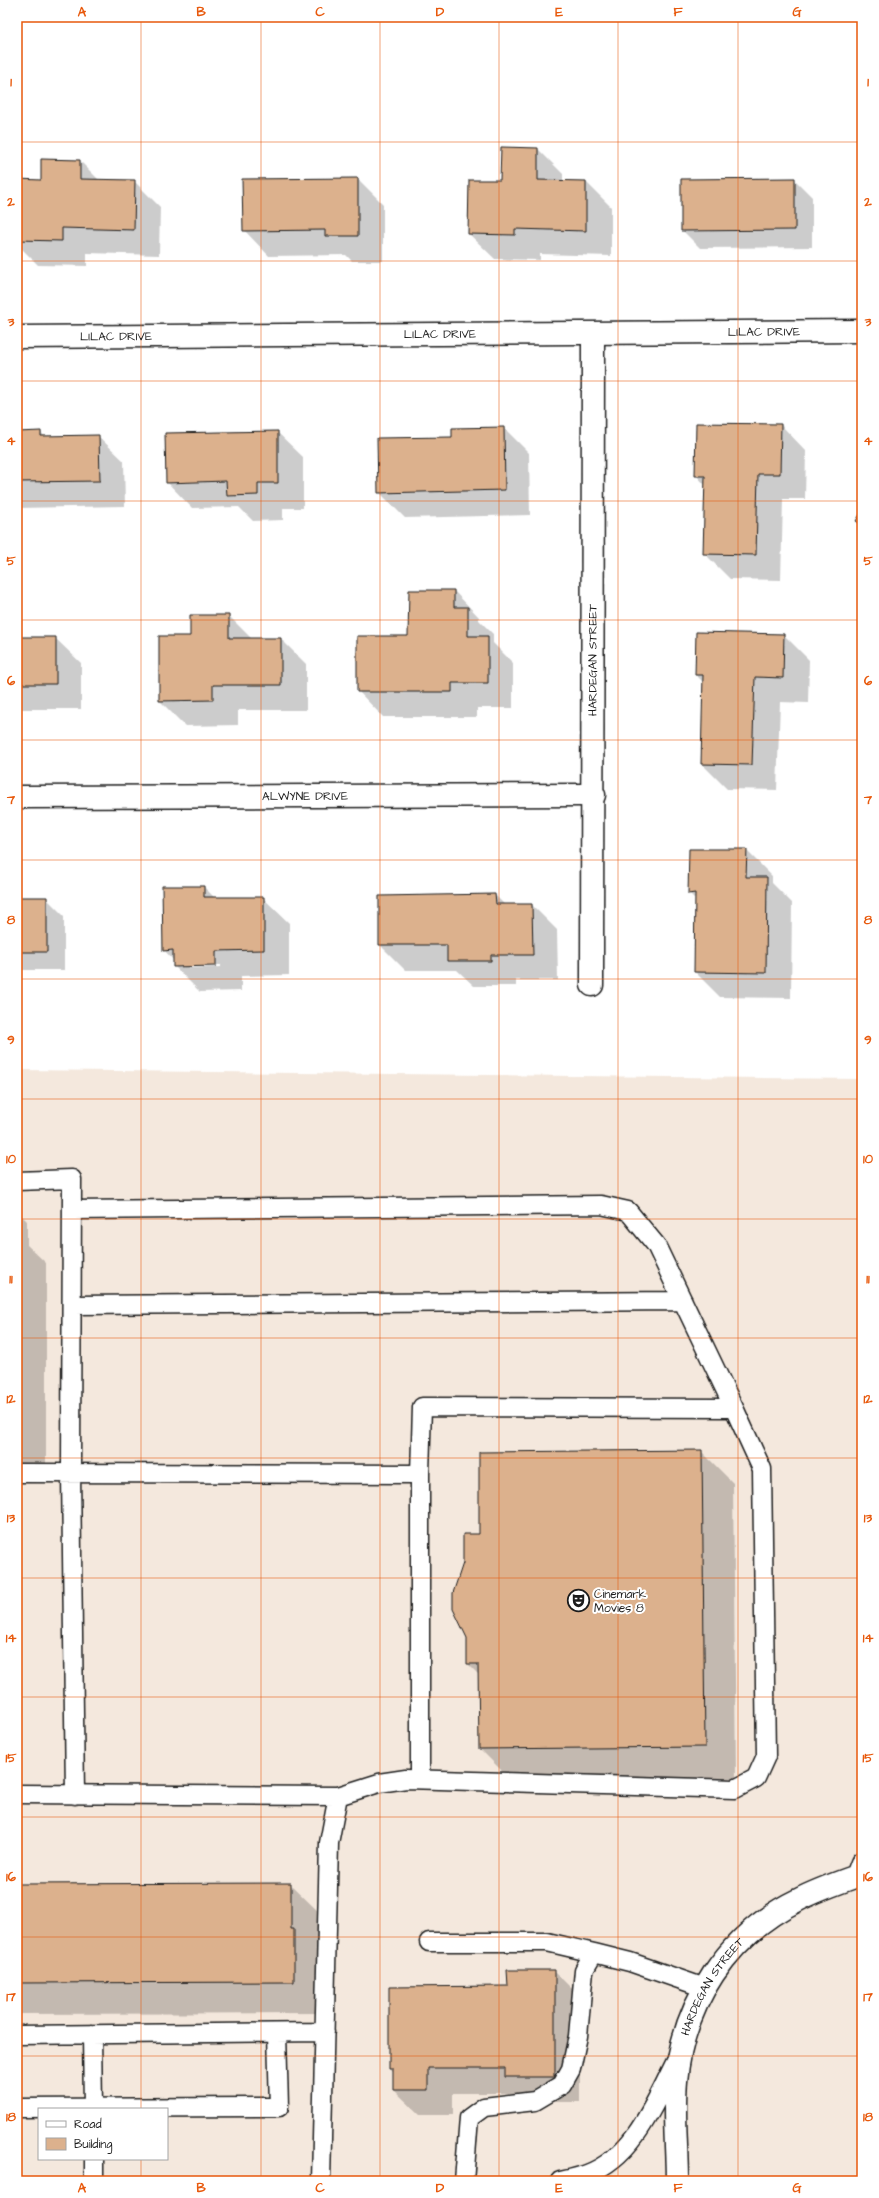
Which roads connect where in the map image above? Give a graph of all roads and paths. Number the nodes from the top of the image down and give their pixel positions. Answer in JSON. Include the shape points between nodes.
{"nodes":[{"id":1,"x":862,"y":331,"type":"edge"},
{"id":2,"x":593,"y":334,"type":"junction"},
{"id":3,"x":17,"y":337,"type":"edge"},
{"id":4,"x":594,"y":795,"type":"junction"},
{"id":5,"x":17,"y":797,"type":"edge"},
{"id":6,"x":592,"y":985,"type":"dead end"},
{"id":7,"x":17,"y":1181,"type":"edge"},
{"id":8,"x":72,"y":1210,"type":"junction"},
{"id":9,"x":683,"y":1301,"type":"junction"},
{"id":10,"x":72,"y":1305,"type":"junction"},
{"id":11,"x":734,"y":1408,"type":"junction"},
{"id":12,"x":17,"y":1472,"type":"edge"},
{"id":13,"x":71,"y":1473,"type":"junction"},
{"id":14,"x":420,"y":1474,"type":"junction"},
{"id":15,"x":420,"y":1779,"type":"junction"},
{"id":16,"x":17,"y":1794,"type":"edge"},
{"id":17,"x":75,"y":1795,"type":"junction"},
{"id":18,"x":338,"y":1796,"type":"junction"},
{"id":19,"x":862,"y":1863,"type":"edge"},
{"id":20,"x":429,"y":1942,"type":"dead end"},
{"id":21,"x":594,"y":1953,"type":"junction"},
{"id":22,"x":705,"y":1988,"type":"junction"},
{"id":23,"x":324,"y":2032,"type":"junction"},
{"id":24,"x":277,"y":2033,"type":"junction"},
{"id":25,"x":92,"y":2034,"type":"junction"},
{"id":26,"x":17,"y":2035,"type":"edge"},
{"id":27,"x":681,"y":2053,"type":"junction"},
{"id":28,"x":17,"y":2108,"type":"edge"},
{"id":29,"x":93,"y":2108,"type":"edge"},
{"id":30,"x":94,"y":2160,"type":"edge"},
{"id":31,"x":94,"y":2181,"type":"edge"},
{"id":32,"x":321,"y":2181,"type":"edge"},
{"id":33,"x":464,"y":2181,"type":"edge"},
{"id":34,"x":560,"y":2181,"type":"edge"},
{"id":35,"x":677,"y":2181,"type":"edge"}],
"edges":[{"from":1,"to":2,"type":"street","name":"LILAC DRIVE"},
{"from":2,"to":3,"type":"street","name":"LILAC DRIVE"},
{"from":2,"to":4,"type":"street","name":"HARDEGAN STREET"},
{"from":4,"to":5,"type":"street","name":"ALWYNE DRIVE"},
{"from":4,"to":6,"type":"street","name":"HARDEGAN STREET"},
{"from":7,"to":8,"type":"lane","via":[[72,1179]]},
{"from":8,"to":9,"type":"lane","via":[[601,1205],[628,1211],[656,1245]]},
{"from":8,"to":10,"type":"lane"},
{"from":9,"to":10,"type":"lane"},
{"from":9,"to":11,"type":"lane"},
{"from":10,"to":13,"type":"lane"},
{"from":11,"to":14,"type":"lane","via":[[422,1406]]},
{"from":11,"to":15,"type":"lane","via":[[762,1469],[766,1756],[756,1778],[735,1789]]},
{"from":12,"to":13,"type":"lane"},
{"from":13,"to":14,"type":"lane"},
{"from":13,"to":17,"type":"lane"},
{"from":14,"to":15,"type":"lane"},
{"from":15,"to":18,"type":"lane","via":[[379,1783]]},
{"from":16,"to":17,"type":"lane"},
{"from":17,"to":18,"type":"lane"},
{"from":18,"to":23,"type":"lane","via":[[329,1843]]},
{"from":19,"to":22,"type":"street","name":"HARDEGAN STREET","via":[[857,1876],[797,1900],[752,1928],[722,1961]]},
{"from":20,"to":21,"type":"lane","via":[[547,1942]]},
{"from":21,"to":22,"type":"lane"},
{"from":21,"to":33,"type":"lane","via":[[584,1970],[578,2036],[571,2069],[562,2085],[535,2101],[484,2107],[469,2118]]},
{"from":22,"to":27,"type":"street","name":"HARDEGAN STREET","via":[[696,2004]]},
{"from":23,"to":24,"type":"lane"},
{"from":23,"to":32,"type":"lane"},
{"from":24,"to":25,"type":"lane"},
{"from":24,"to":29,"type":"lane","via":[[279,2107]]},
{"from":25,"to":26,"type":"lane"},
{"from":25,"to":29,"type":"lane"},
{"from":27,"to":34,"type":"lane","via":[[639,2133],[615,2157],[588,2174]]},
{"from":27,"to":35,"type":"street","name":"HARDEGAN STREET","via":[[676,2091]]},
{"from":28,"to":29,"type":"lane"},
{"from":30,"to":31,"type":"lane"}]}
